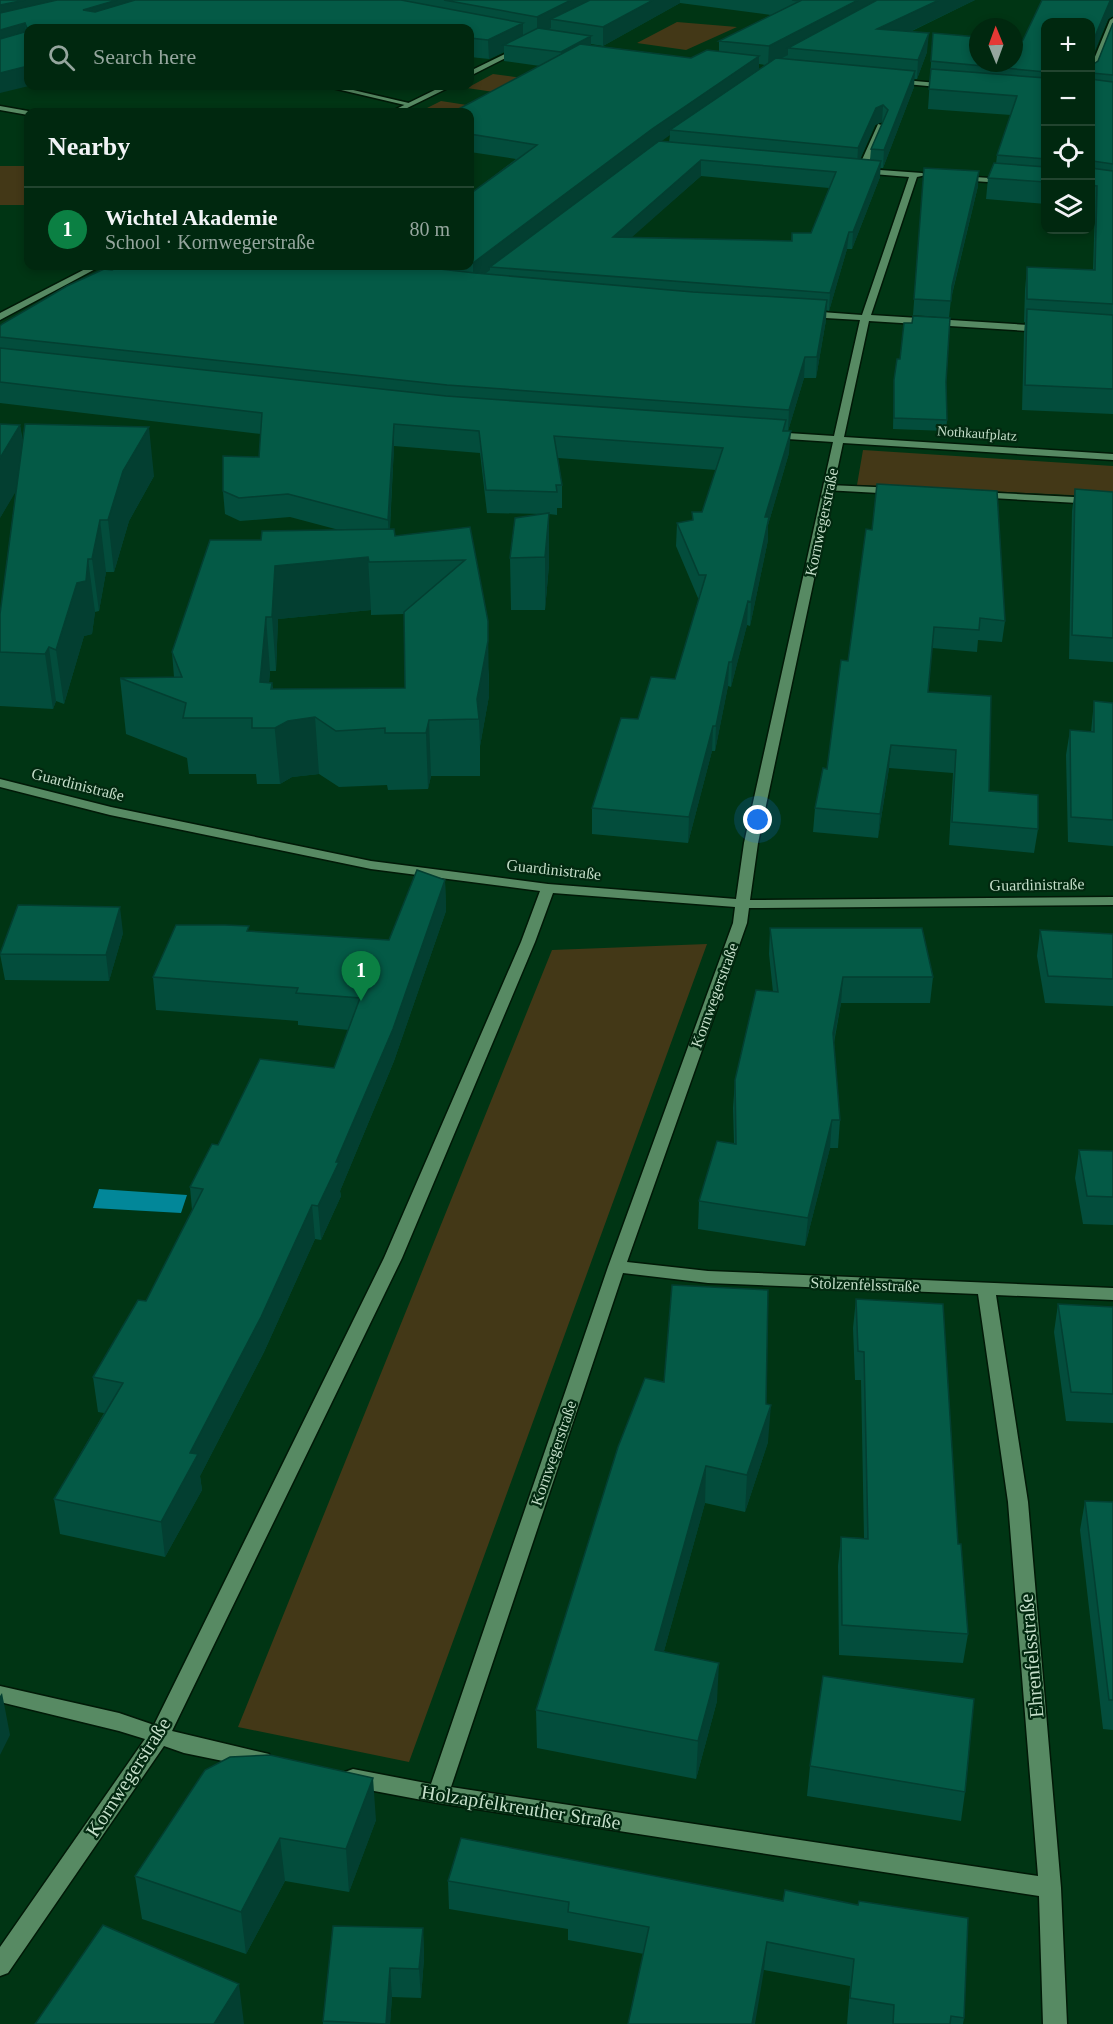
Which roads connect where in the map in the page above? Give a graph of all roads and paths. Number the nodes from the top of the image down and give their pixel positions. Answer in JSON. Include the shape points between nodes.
{"nodes":[{"id":1,"x":1113,"y":20,"type":"edge"},
{"id":2,"x":522,"y":39,"type":"edge"},
{"id":3,"x":474,"y":72,"type":"edge"},
{"id":4,"x":1093,"y":72,"type":"edge"},
{"id":5,"x":890,"y":81,"type":"edge"},
{"id":6,"x":956,"y":86,"type":"edge"},
{"id":7,"x":346,"y":90,"type":"edge"},
{"id":8,"x":439,"y":90,"type":"edge"},
{"id":9,"x":409,"y":104,"type":"junction"},
{"id":10,"x":0,"y":108,"type":"edge"},
{"id":11,"x":402,"y":108,"type":"edge"},
{"id":12,"x":24,"y":112,"type":"edge"},
{"id":13,"x":881,"y":126,"type":"edge"},
{"id":14,"x":849,"y":170,"type":"edge"},
{"id":15,"x":861,"y":171,"type":"junction"},
{"id":16,"x":914,"y":175,"type":"junction"},
{"id":17,"x":938,"y":176,"type":"edge"},
{"id":18,"x":950,"y":177,"type":"edge"},
{"id":19,"x":1041,"y":184,"type":"edge"},
{"id":20,"x":89,"y":270,"type":"edge"},
{"id":21,"x":796,"y":314,"type":"edge"},
{"id":22,"x":0,"y":317,"type":"edge"},
{"id":23,"x":865,"y":318,"type":"junction"},
{"id":24,"x":1054,"y":329,"type":"edge"},
{"id":25,"x":759,"y":435,"type":"edge"},
{"id":26,"x":839,"y":439,"type":"junction"},
{"id":27,"x":1113,"y":457,"type":"edge"},
{"id":28,"x":829,"y":488,"type":"junction"},
{"id":29,"x":904,"y":492,"type":"edge"},
{"id":30,"x":962,"y":494,"type":"edge"},
{"id":31,"x":1113,"y":502,"type":"edge"},
{"id":32,"x":0,"y":783,"type":"edge"},
{"id":33,"x":548,"y":888,"type":"junction"},
{"id":34,"x":1113,"y":901,"type":"edge"},
{"id":35,"x":745,"y":904,"type":"junction"},
{"id":36,"x":617,"y":1267,"type":"junction"},
{"id":37,"x":986,"y":1289,"type":"junction"},
{"id":38,"x":1113,"y":1294,"type":"edge"},
{"id":39,"x":0,"y":1694,"type":"edge"},
{"id":40,"x":159,"y":1736,"type":"junction"},
{"id":41,"x":288,"y":1765,"type":"edge"},
{"id":42,"x":334,"y":1774,"type":"edge"},
{"id":43,"x":438,"y":1794,"type":"junction"},
{"id":44,"x":1050,"y":1888,"type":"junction"},
{"id":45,"x":0,"y":1966,"type":"edge"},
{"id":46,"x":1055,"y":2024,"type":"edge"}],
"edges":[{"from":1,"to":4,"type":"street"},
{"from":2,"to":3,"type":"street","via":[[534,41]]},
{"from":5,"to":6,"type":"street"},
{"from":7,"to":9,"type":"street"},
{"from":8,"to":9,"type":"street"},
{"from":9,"to":11,"type":"street"},
{"from":10,"to":12,"type":"street"},
{"from":13,"to":15,"type":"street"},
{"from":14,"to":15,"type":"street"},
{"from":15,"to":16,"type":"street"},
{"from":16,"to":17,"type":"street"},
{"from":16,"to":23,"type":"street","name":"Kornwegerstraße"},
{"from":18,"to":19,"type":"street"},
{"from":20,"to":22,"type":"street"},
{"from":21,"to":23,"type":"street"},
{"from":23,"to":24,"type":"street"},
{"from":23,"to":26,"type":"street","name":"Kornwegerstraße"},
{"from":25,"to":26,"type":"street","name":"Nothkaufplatz"},
{"from":26,"to":27,"type":"street","name":"Nothkaufplatz"},
{"from":26,"to":28,"type":"street","name":"Kornwegerstraße"},
{"from":28,"to":29,"type":"street"},
{"from":28,"to":35,"type":"street","name":"Kornwegerstraße","via":[[751,843]]},
{"from":30,"to":31,"type":"street"},
{"from":32,"to":33,"type":"street","name":"Guardinistraße","via":[[110,811],[371,864]]},
{"from":33,"to":35,"type":"street","name":"Guardinistraße"},
{"from":33,"to":40,"type":"street","name":"Kornwegerstraße","via":[[393,1258]]},
{"from":34,"to":35,"type":"street","name":"Guardinistraße"},
{"from":35,"to":36,"type":"street","name":"Kornwegerstraße"},
{"from":36,"to":37,"type":"street","name":"Stolzenfelsstraße","via":[[708,1277]]},
{"from":36,"to":43,"type":"street","name":"Kornwegerstraße"},
{"from":37,"to":38,"type":"street","name":"Stolzenfelsstraße"},
{"from":37,"to":44,"type":"street","name":"Ehrenfelsstraße","via":[[1018,1502]]},
{"from":39,"to":40,"type":"street","via":[[119,1722]]},
{"from":40,"to":41,"type":"street"},
{"from":40,"to":45,"type":"street","name":"Kornwegerstraße"},
{"from":42,"to":43,"type":"street","name":"Holzapfelkreuther Straße"},
{"from":43,"to":44,"type":"street","name":"Holzapfelkreuther Straße"},
{"from":44,"to":46,"type":"street","name":"Ehrenfelsstraße"}]}
